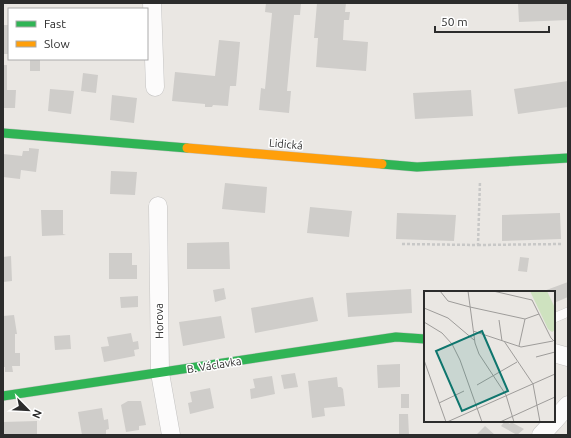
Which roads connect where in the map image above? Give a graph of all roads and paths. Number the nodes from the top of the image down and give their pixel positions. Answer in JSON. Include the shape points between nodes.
{"nodes":[{"id":1,"x":152,"y":3,"type":"edge"},
{"id":2,"x":155,"y":87,"type":"dead end"},
{"id":3,"x":3,"y":132,"type":"edge"},
{"id":4,"x":568,"y":158,"type":"edge"},
{"id":5,"x":480,"y":181,"type":"dead end"},
{"id":6,"x":158,"y":206,"type":"dead end"},
{"id":7,"x":402,"y":244,"type":"dead end"},
{"id":8,"x":562,"y":244,"type":"dead end"},
{"id":9,"x":478,"y":245,"type":"junction"},
{"id":10,"x":568,"y":312,"type":"edge"},
{"id":11,"x":555,"y":318,"type":"edge"},
{"id":12,"x":424,"y":339,"type":"edge"},
{"id":13,"x":555,"y":353,"type":"edge"},
{"id":14,"x":568,"y":357,"type":"edge"},
{"id":15,"x":160,"y":374,"type":"junction"},
{"id":16,"x":3,"y":396,"type":"edge"},
{"id":17,"x":568,"y":405,"type":"edge"},
{"id":18,"x":555,"y":420,"type":"edge"},
{"id":19,"x":553,"y":422,"type":"edge"},
{"id":20,"x":170,"y":435,"type":"edge"},
{"id":21,"x":541,"y":435,"type":"edge"}],
"edges":[{"from":1,"to":2,"type":"street"},
{"from":3,"to":4,"type":"main road","name":"Lidická","via":[[417,167]]},
{"from":5,"to":9,"type":"path"},
{"from":6,"to":15,"type":"street","name":"Horova"},
{"from":7,"to":9,"type":"path"},
{"from":8,"to":9,"type":"path"},
{"from":10,"to":11,"type":"lane"},
{"from":12,"to":15,"type":"main road","name":"B. Václavka","via":[[396,337]]},
{"from":13,"to":14,"type":"street"},
{"from":15,"to":16,"type":"main road","name":"B. Václavka"},
{"from":15,"to":20,"type":"street","name":"Horova"},
{"from":17,"to":18,"type":"street"},
{"from":19,"to":21,"type":"street"}]}
